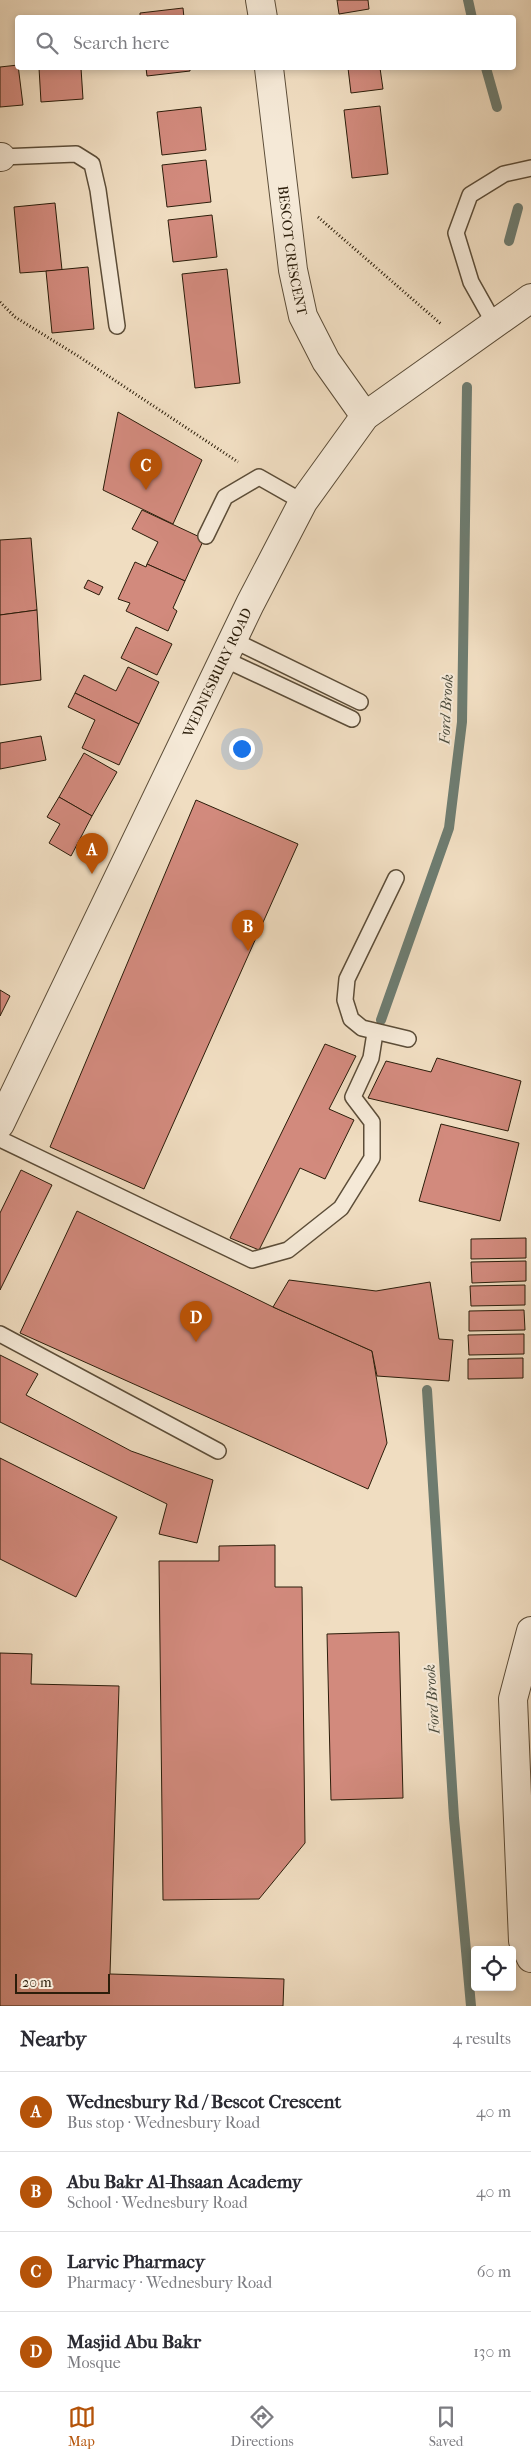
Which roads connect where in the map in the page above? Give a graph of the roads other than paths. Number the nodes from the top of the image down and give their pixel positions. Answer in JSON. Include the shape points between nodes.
{"nodes":[{"id":1,"x":260,"y":0,"type":"edge"},
{"id":2,"x":262,"y":15,"type":"edge"},
{"id":3,"x":269,"y":70,"type":"edge"},
{"id":4,"x":0,"y":157,"type":"edge"},
{"id":5,"x":531,"y":168,"type":"edge"},
{"id":6,"x":531,"y":298,"type":"edge"},
{"id":7,"x":494,"y":323,"type":"junction"},
{"id":8,"x":117,"y":326,"type":"dead end"},
{"id":9,"x":365,"y":416,"type":"junction"},
{"id":10,"x":303,"y":502,"type":"junction"},
{"id":11,"x":206,"y":536,"type":"dead end"},
{"id":12,"x":229,"y":650,"type":"junction"},
{"id":13,"x":360,"y":702,"type":"dead end"},
{"id":14,"x":352,"y":719,"type":"dead end"},
{"id":15,"x":396,"y":878,"type":"dead end"},
{"id":16,"x":375,"y":1033,"type":"junction"},
{"id":17,"x":408,"y":1039,"type":"dead end"},
{"id":18,"x":0,"y":1124,"type":"edge"},
{"id":19,"x":0,"y":1139,"type":"edge"},
{"id":20,"x":0,"y":1334,"type":"edge"},
{"id":21,"x":218,"y":1451,"type":"dead end"},
{"id":22,"x":531,"y":1631,"type":"edge"},
{"id":23,"x":531,"y":1958,"type":"edge"}],
"edges":[{"from":1,"to":2,"type":"street"},
{"from":3,"to":9,"type":"street","name":"BESCOT CRESCENT","via":[[293,270],[303,316],[326,361]]},
{"from":4,"to":8,"type":"lane","via":[[76,154],[92,164]]},
{"from":5,"to":7,"type":"lane","via":[[504,174],[470,194],[456,233],[471,282]]},
{"from":6,"to":7,"type":"street","name":"WEDNESBURY ROAD"},
{"from":7,"to":9,"type":"street","name":"WEDNESBURY ROAD"},
{"from":9,"to":10,"type":"street","name":"WEDNESBURY ROAD"},
{"from":10,"to":11,"type":"lane","via":[[259,477],[225,497]]},
{"from":10,"to":12,"type":"street","name":"WEDNESBURY ROAD"},
{"from":12,"to":13,"type":"lane"},
{"from":12,"to":14,"type":"lane"},
{"from":12,"to":18,"type":"street","name":"WEDNESBURY ROAD"},
{"from":15,"to":16,"type":"lane","via":[[347,979],[345,1000],[352,1019]]},
{"from":16,"to":17,"type":"lane"},
{"from":16,"to":19,"type":"lane","via":[[371,1058],[353,1097],[372,1122],[372,1158],[341,1208],[288,1250],[252,1260]]},
{"from":20,"to":21,"type":"lane"},
{"from":22,"to":23,"type":"street","via":[[513,1699],[523,1941]]}]}
